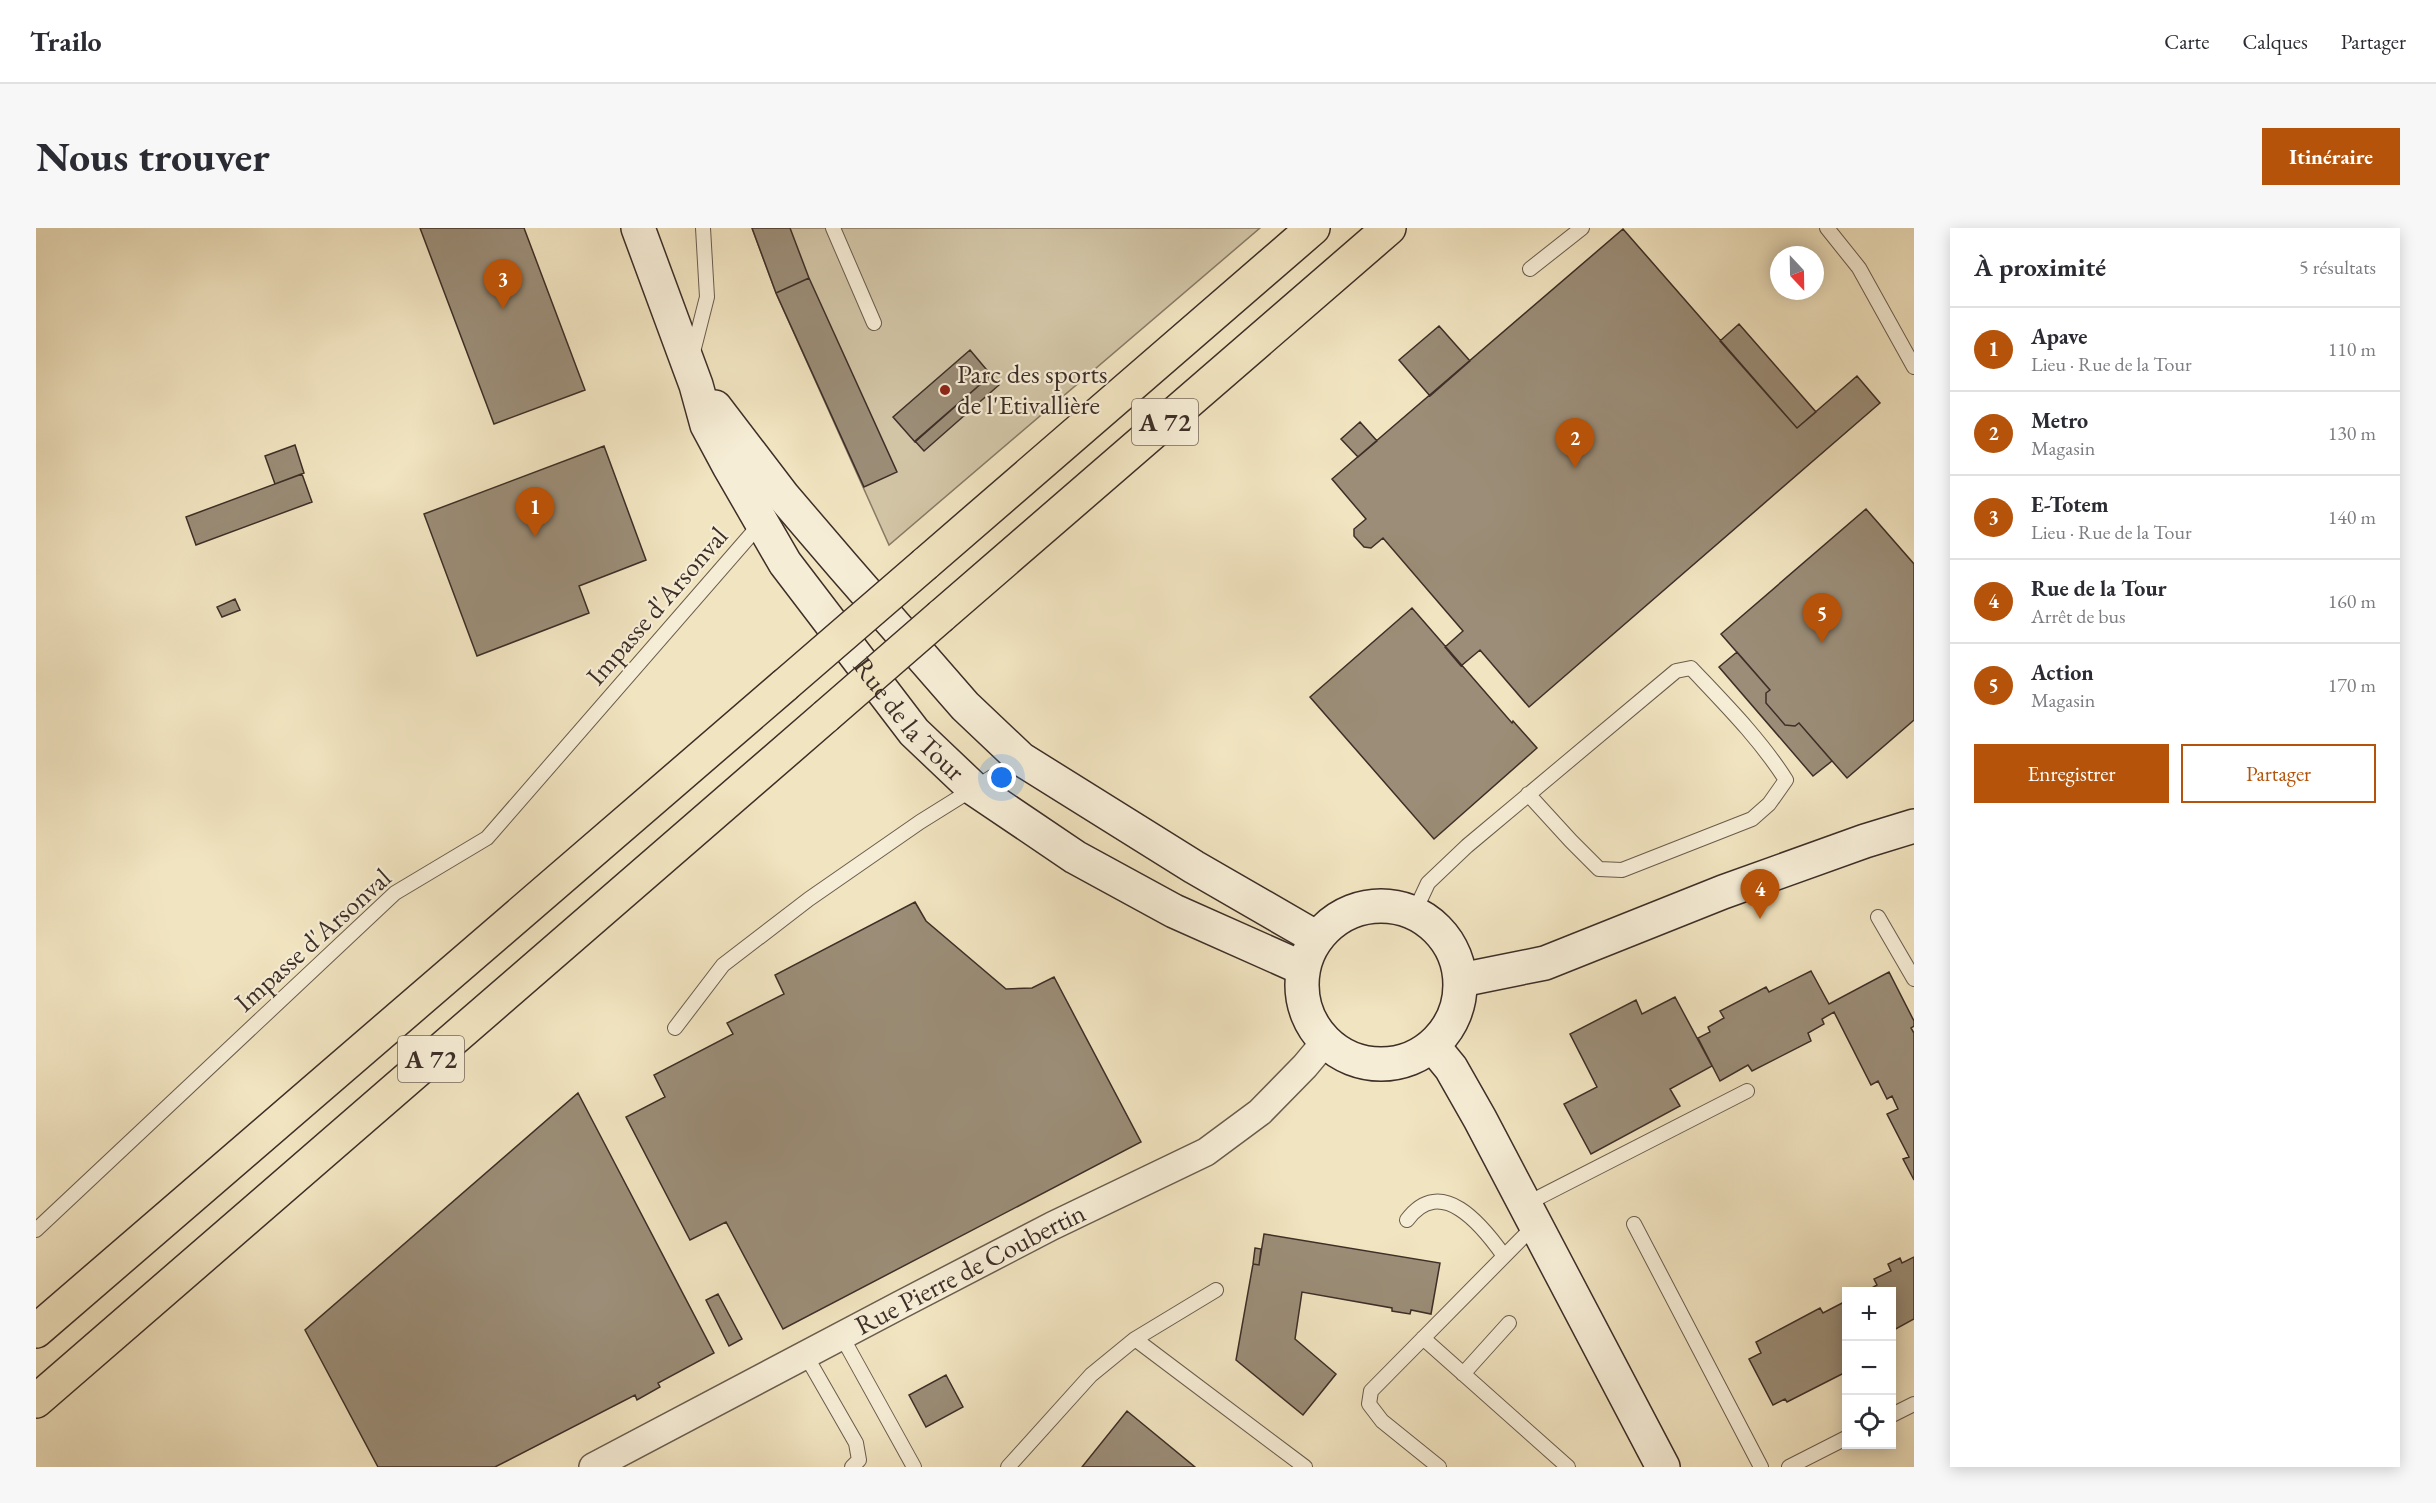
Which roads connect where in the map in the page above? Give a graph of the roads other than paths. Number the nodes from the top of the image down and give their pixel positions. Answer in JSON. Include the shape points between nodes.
{"nodes":[{"id":1,"x":638,"y":228,"type":"edge"},
{"id":2,"x":703,"y":228,"type":"edge"},
{"id":3,"x":833,"y":228,"type":"edge"},
{"id":4,"x":1312,"y":228,"type":"edge"},
{"id":5,"x":1389,"y":228,"type":"edge"},
{"id":6,"x":1582,"y":228,"type":"edge"},
{"id":7,"x":1827,"y":228,"type":"edge"},
{"id":8,"x":1530,"y":269,"type":"dead end"},
{"id":9,"x":874,"y":323,"type":"dead end"},
{"id":10,"x":1914,"y":367,"type":"edge"},
{"id":11,"x":693,"y":376,"type":"junction"},
{"id":12,"x":772,"y":509,"type":"junction"},
{"id":13,"x":1021,"y":759,"type":"junction"},
{"id":14,"x":973,"y":788,"type":"junction"},
{"id":15,"x":1528,"y":794,"type":"junction"},
{"id":16,"x":1914,"y":826,"type":"edge"},
{"id":17,"x":1414,"y":913,"type":"junction"},
{"id":18,"x":1878,"y":917,"type":"dead end"},
{"id":19,"x":1317,"y":938,"type":"junction"},
{"id":20,"x":1302,"y":968,"type":"junction"},
{"id":21,"x":1914,"y":979,"type":"edge"},
{"id":22,"x":1461,"y":980,"type":"junction"},
{"id":23,"x":675,"y":1028,"type":"dead end"},
{"id":24,"x":1325,"y":1042,"type":"junction"},
{"id":25,"x":1432,"y":1046,"type":"junction"},
{"id":26,"x":1747,"y":1090,"type":"dead end"},
{"id":27,"x":1531,"y":1214,"type":"junction"},
{"id":28,"x":1407,"y":1220,"type":"dead end"},
{"id":29,"x":1634,"y":1224,"type":"dead end"},
{"id":30,"x":36,"y":1230,"type":"edge"},
{"id":31,"x":1504,"y":1256,"type":"junction"},
{"id":32,"x":1216,"y":1290,"type":"dead end"},
{"id":33,"x":1509,"y":1323,"type":"dead end"},
{"id":34,"x":36,"y":1331,"type":"edge"},
{"id":35,"x":841,"y":1335,"type":"junction"},
{"id":36,"x":1424,"y":1338,"type":"junction"},
{"id":37,"x":1135,"y":1339,"type":"junction"},
{"id":38,"x":805,"y":1354,"type":"junction"},
{"id":39,"x":1463,"y":1374,"type":"junction"},
{"id":40,"x":36,"y":1401,"type":"edge"},
{"id":41,"x":1914,"y":1404,"type":"edge"},
{"id":42,"x":1896,"y":1413,"type":"edge"},
{"id":43,"x":1842,"y":1440,"type":"edge"},
{"id":44,"x":593,"y":1467,"type":"edge"},
{"id":45,"x":852,"y":1467,"type":"edge"},
{"id":46,"x":914,"y":1467,"type":"edge"},
{"id":47,"x":1008,"y":1467,"type":"edge"},
{"id":48,"x":1305,"y":1467,"type":"edge"},
{"id":49,"x":1439,"y":1467,"type":"edge"},
{"id":50,"x":1568,"y":1467,"type":"edge"},
{"id":51,"x":1663,"y":1467,"type":"edge"},
{"id":52,"x":1761,"y":1467,"type":"edge"},
{"id":53,"x":1789,"y":1467,"type":"edge"}],
"edges":[{"from":1,"to":11,"type":"street","name":"Rue de la Tour"},
{"from":2,"to":11,"type":"lane","via":[[707,297]]},
{"from":3,"to":9,"type":"lane"},
{"from":4,"to":34,"type":"highway","number":"A 72","bridge":true},
{"from":5,"to":40,"type":"highway","number":"A 72","bridge":true},
{"from":6,"to":8,"type":"lane"},
{"from":7,"to":10,"type":"lane","via":[[1859,268]]},
{"from":11,"to":12,"type":"street","name":"Rue de la Tour","via":[[707,425]]},
{"from":12,"to":13,"type":"street","name":"Rue de la Tour"},
{"from":12,"to":14,"type":"street","name":"Rue de la Tour","via":[[785,563],[808,596],[914,732]]},
{"from":12,"to":30,"type":"lane","name":"Impasse d'Arsonval","via":[[487,837],[395,893]]},
{"from":13,"to":14,"type":"lane"},
{"from":13,"to":19,"type":"street","name":"Rue de la Tour"},
{"from":14,"to":20,"type":"street","name":"Rue de la Tour","via":[[1075,857],[1174,911]]},
{"from":14,"to":23,"type":"lane","via":[[809,899],[723,966]]},
{"from":15,"to":15,"type":"lane","via":[[1676,671],[1691,668],[1743,723],[1786,780],[1752,819],[1622,870],[1599,869]]},
{"from":15,"to":17,"type":"lane","via":[[1428,883]]},
{"from":16,"to":22,"type":"street","via":[[1722,892],[1545,963]]},
{"from":17,"to":19,"type":"street","via":[[1391,906],[1367,907],[1344,915]]},
{"from":17,"to":22,"type":"street","via":[[1447,940],[1457,959]]},
{"from":18,"to":21,"type":"lane"},
{"from":19,"to":20,"type":"street"},
{"from":20,"to":24,"type":"street","via":[[1302,998],[1310,1022]]},
{"from":22,"to":25,"type":"street","via":[[1459,1005],[1449,1027]]},
{"from":24,"to":25,"type":"street","via":[[1344,1056],[1366,1064],[1390,1065],[1413,1058]]},
{"from":24,"to":35,"type":"street","name":"Rue Pierre de Coubertin","via":[[1260,1112],[1206,1152]]},
{"from":25,"to":27,"type":"street","via":[[1451,1068]]},
{"from":26,"to":27,"type":"lane"},
{"from":27,"to":31,"type":"lane"},
{"from":27,"to":51,"type":"street"},
{"from":28,"to":31,"type":"lane","via":[[1416,1207],[1438,1202],[1454,1204],[1484,1228]]},
{"from":29,"to":52,"type":"lane"},
{"from":31,"to":36,"type":"lane"},
{"from":32,"to":37,"type":"lane"},
{"from":33,"to":39,"type":"lane"},
{"from":35,"to":38,"type":"street","name":"Rue Pierre de Coubertin"},
{"from":35,"to":46,"type":"lane"},
{"from":36,"to":39,"type":"lane"},
{"from":36,"to":49,"type":"lane","via":[[1371,1391],[1369,1404],[1382,1421]]},
{"from":37,"to":47,"type":"lane","via":[[1091,1375]]},
{"from":37,"to":48,"type":"lane"},
{"from":38,"to":44,"type":"street","name":"Rue Pierre de Coubertin"},
{"from":38,"to":45,"type":"lane","via":[[856,1443],[859,1460]]},
{"from":39,"to":50,"type":"lane"},
{"from":41,"to":42,"type":"lane"},
{"from":43,"to":53,"type":"lane"}]}
